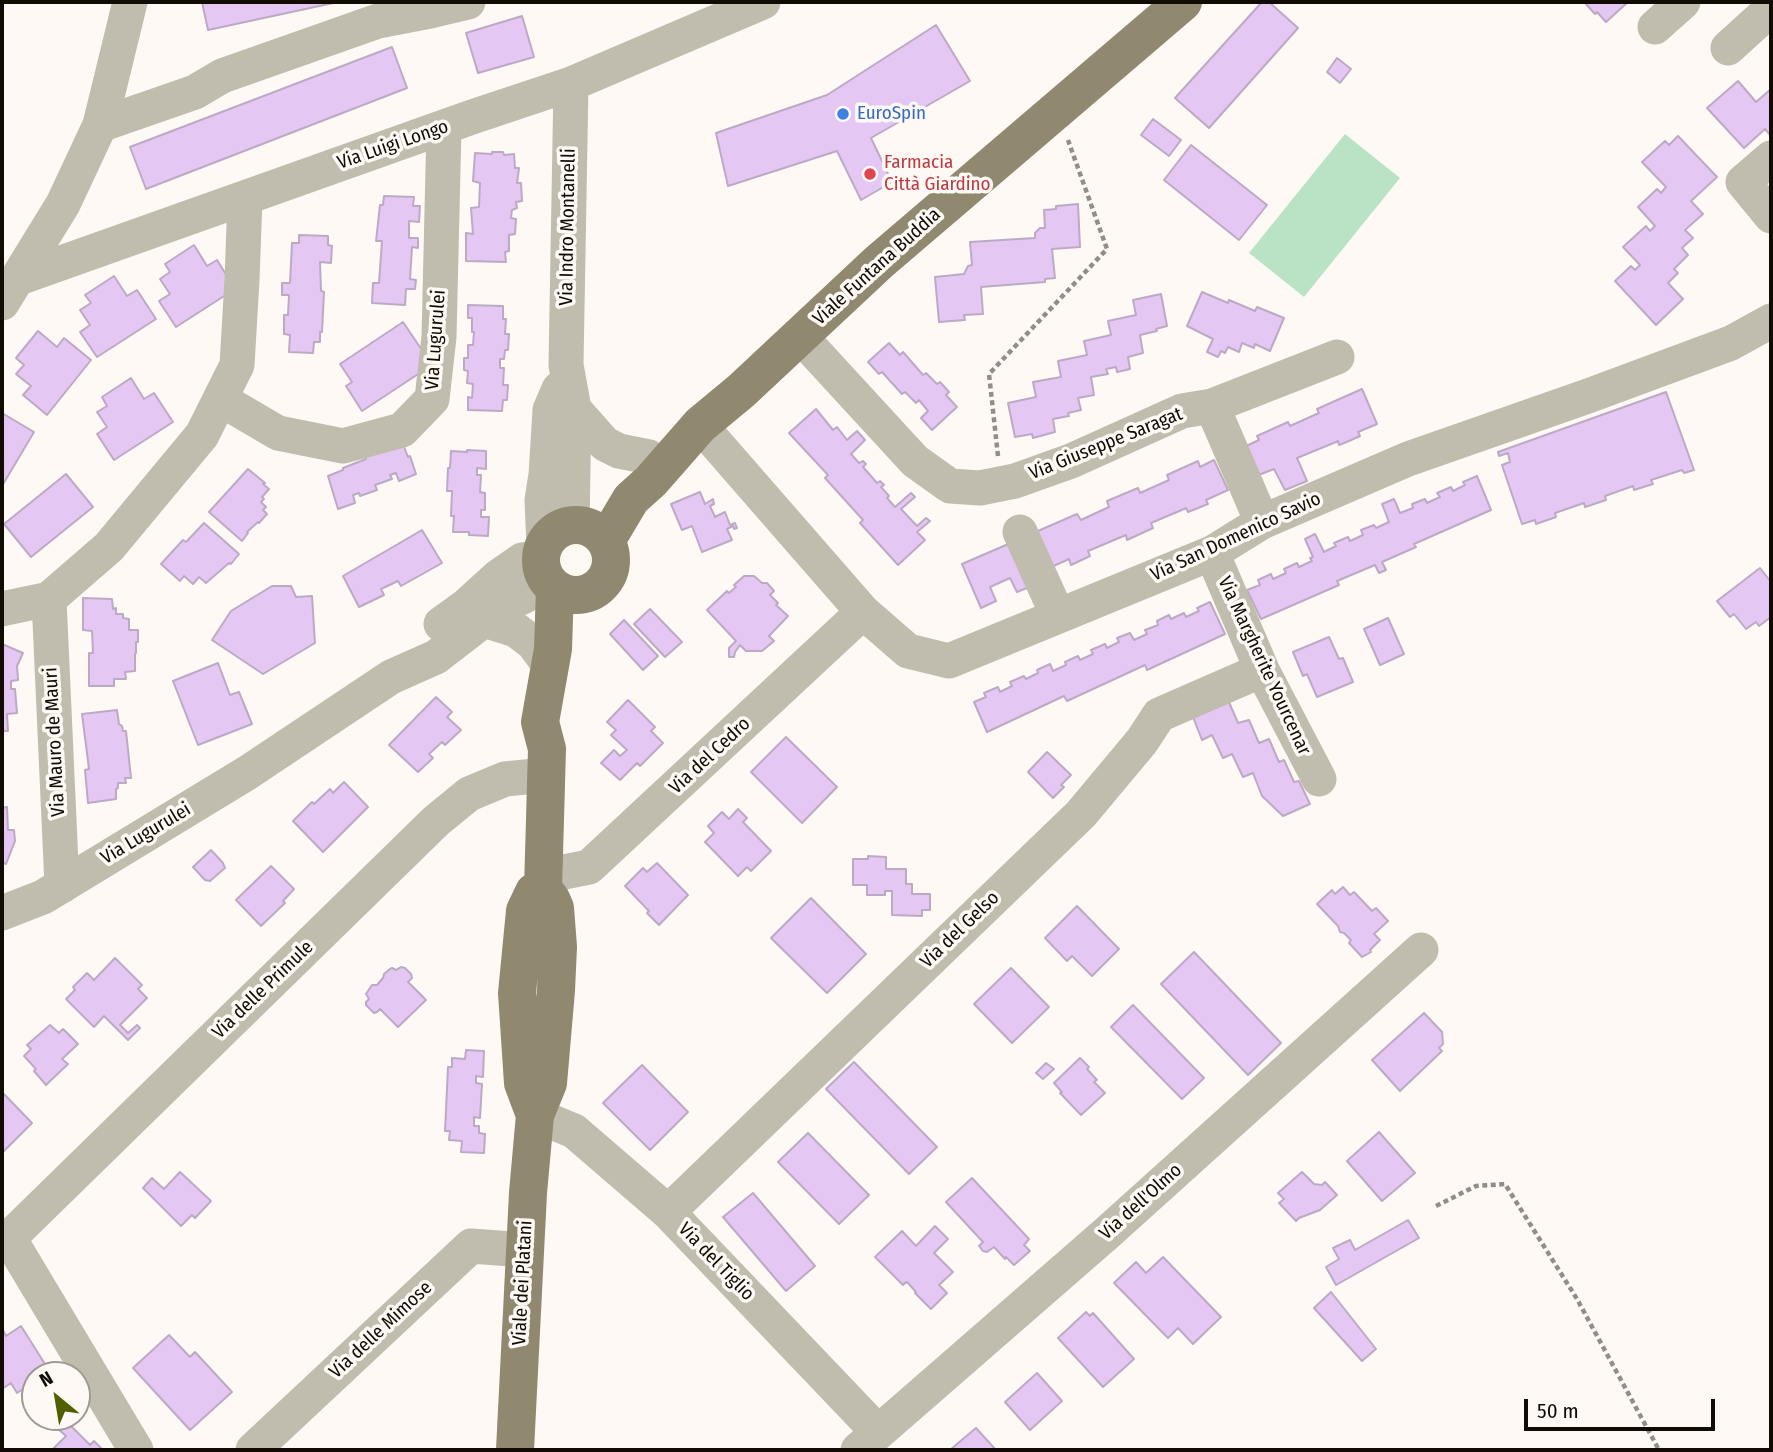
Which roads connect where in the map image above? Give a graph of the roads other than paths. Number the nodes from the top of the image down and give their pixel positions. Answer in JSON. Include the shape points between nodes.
{"nodes":[{"id":1,"x":130,"y":2,"type":"edge"},
{"id":2,"x":468,"y":2,"type":"edge"},
{"id":3,"x":763,"y":2,"type":"edge"},
{"id":4,"x":1183,"y":2,"type":"edge"},
{"id":5,"x":1683,"y":2,"type":"edge"},
{"id":6,"x":1771,"y":9,"type":"edge"},
{"id":7,"x":1655,"y":27,"type":"dead end"},
{"id":8,"x":1728,"y":48,"type":"dead end"},
{"id":9,"x":571,"y":84,"type":"junction"},
{"id":10,"x":100,"y":125,"type":"junction"},
{"id":11,"x":444,"y":127,"type":"junction"},
{"id":12,"x":1771,"y":158,"type":"edge"},
{"id":13,"x":245,"y":198,"type":"junction"},
{"id":14,"x":1771,"y":216,"type":"edge"},
{"id":15,"x":10,"y":291,"type":"edge"},
{"id":16,"x":1771,"y":321,"type":"edge"},
{"id":17,"x":800,"y":336,"type":"junction"},
{"id":18,"x":1337,"y":357,"type":"dead end"},
{"id":19,"x":566,"y":369,"type":"junction"},
{"id":20,"x":220,"y":399,"type":"junction"},
{"id":21,"x":1212,"y":406,"type":"junction"},
{"id":22,"x":574,"y":409,"type":"junction"},
{"id":23,"x":700,"y":425,"type":"junction"},
{"id":24,"x":649,"y":457,"type":"junction"},
{"id":25,"x":1262,"y":522,"type":"junction"},
{"id":26,"x":1020,"y":532,"type":"dead end"},
{"id":27,"x":1212,"y":553,"type":"junction"},
{"id":28,"x":567,"y":557,"type":"junction"},
{"id":29,"x":49,"y":599,"type":"junction"},
{"id":30,"x":2,"y":609,"type":"edge"},
{"id":31,"x":863,"y":612,"type":"junction"},
{"id":32,"x":1058,"y":616,"type":"junction"},
{"id":33,"x":484,"y":620,"type":"junction"},
{"id":34,"x":550,"y":666,"type":"junction"},
{"id":35,"x":1262,"y":670,"type":"junction"},
{"id":36,"x":391,"y":677,"type":"junction"},
{"id":37,"x":546,"y":762,"type":"junction"},
{"id":38,"x":1319,"y":779,"type":"dead end"},
{"id":39,"x":544,"y":882,"type":"junction"},
{"id":40,"x":62,"y":886,"type":"junction"},
{"id":41,"x":2,"y":913,"type":"edge"},
{"id":42,"x":1421,"y":950,"type":"dead end"},
{"id":43,"x":535,"y":1115,"type":"junction"},
{"id":44,"x":668,"y":1212,"type":"junction"},
{"id":45,"x":5,"y":1241,"type":"edge"},
{"id":46,"x":525,"y":1250,"type":"junction"},
{"id":47,"x":868,"y":1441,"type":"edge"},
{"id":48,"x":136,"y":1450,"type":"edge"},
{"id":49,"x":253,"y":1450,"type":"edge"},
{"id":50,"x":515,"y":1450,"type":"edge"}],
"edges":[{"from":1,"to":10,"type":"street"},
{"from":2,"to":10,"type":"street","via":[[378,21]]},
{"from":3,"to":9,"type":"street","name":"Via Luigi Longo"},
{"from":4,"to":17,"type":"main road","name":"Viale Funtana Buddia","via":[[879,262]]},
{"from":5,"to":7,"type":"street"},
{"from":6,"to":8,"type":"street"},
{"from":9,"to":11,"type":"street","name":"Via Luigi Longo"},
{"from":9,"to":19,"type":"street","name":"Via Indro Montanelli"},
{"from":10,"to":15,"type":"street","via":[[64,204]]},
{"from":11,"to":13,"type":"street","name":"Via Luigi Longo"},
{"from":11,"to":20,"type":"street","name":"Via Lugurulei","via":[[439,337],[432,399],[402,430],[343,446],[278,433]]},
{"from":12,"to":14,"type":"street","via":[[1743,182]]},
{"from":13,"to":15,"type":"street","name":"Via Luigi Longo"},
{"from":13,"to":20,"type":"street","via":[[237,365]]},
{"from":16,"to":25,"type":"street","name":"Via San Domenico Savio","via":[[1731,343],[1408,459]]},
{"from":17,"to":21,"type":"street","name":"Via Giuseppe Saragat","via":[[915,461],[950,486],[980,488],[1015,481],[1182,411]]},
{"from":17,"to":23,"type":"main road","name":"Viale Funtana Buddia"},
{"from":18,"to":21,"type":"street","name":"Via Giuseppe Saragat"},
{"from":19,"to":22,"type":"street","name":"Via Indro Montanelli"},
{"from":19,"to":28,"type":"street","name":"Via Indro Montanelli","via":[[550,410],[542,500]]},
{"from":20,"to":29,"type":"street","via":[[202,435],[109,547]]},
{"from":21,"to":25,"type":"street"},
{"from":22,"to":24,"type":"street","via":[[605,444]]},
{"from":22,"to":28,"type":"street","name":"Via Indro Montanelli"},
{"from":23,"to":24,"type":"main road","name":"Viale Funtana Buddia"},
{"from":23,"to":28,"type":"main road","name":"Viale Funtana Buddia","via":[[651,481]]},
{"from":23,"to":31,"type":"street","name":"Via San Domenico Savio"},
{"from":24,"to":28,"type":"main road","name":"Viale Funtana Buddia","via":[[595,511]]},
{"from":25,"to":27,"type":"street","name":"Via San Domenico Savio"},
{"from":26,"to":32,"type":"street"},
{"from":27,"to":32,"type":"street","name":"Via San Domenico Savio"},
{"from":27,"to":35,"type":"street","name":"Via Margherite Yourcenar"},
{"from":28,"to":33,"type":"street","name":"Via Lugurulei"},
{"from":28,"to":34,"type":"main road"},
{"from":28,"to":36,"type":"street","name":"Via Lugurulei","via":[[522,560],[418,641]]},
{"from":28,"to":37,"type":"main road","via":[[575,648],[565,715]]},
{"from":29,"to":30,"type":"street"},
{"from":29,"to":40,"type":"street","name":"Via Mauro de Mauri"},
{"from":31,"to":32,"type":"street","name":"Via San Domenico Savio","via":[[908,652],[949,661]]},
{"from":31,"to":39,"type":"street","name":"Via del Cedro","via":[[589,867]]},
{"from":33,"to":34,"type":"street","via":[[516,630]]},
{"from":33,"to":36,"type":"street","name":"Via Lugurulei","via":[[436,657]]},
{"from":34,"to":37,"type":"main road","via":[[540,722]]},
{"from":35,"to":38,"type":"street","name":"Via Margherite Yourcenar"},
{"from":35,"to":44,"type":"street","name":"Via del Gelso","via":[[1159,715],[1080,814]]},
{"from":36,"to":40,"type":"street","name":"Via Lugurulei","via":[[247,773]]},
{"from":37,"to":39,"type":"main road"},
{"from":37,"to":45,"type":"street","name":"Via delle Primule","via":[[469,794],[436,821]]},
{"from":39,"to":43,"type":"main road","name":"Viale dei Platani","via":[[525,911],[517,993],[523,1083]]},
{"from":40,"to":41,"type":"street","name":"Via Lugurulei"},
{"from":42,"to":47,"type":"street","name":"Via dell'Olmo"},
{"from":43,"to":44,"type":"street","name":"Via del Tiglio","via":[[574,1131]]},
{"from":43,"to":46,"type":"main road","name":"Viale dei Platani"},
{"from":44,"to":47,"type":"street","name":"Via del Tiglio"},
{"from":45,"to":48,"type":"street"},
{"from":46,"to":49,"type":"street","name":"Via delle Mimose","via":[[471,1246]]},
{"from":46,"to":50,"type":"main road","name":"Viale dei Platani"}]}
